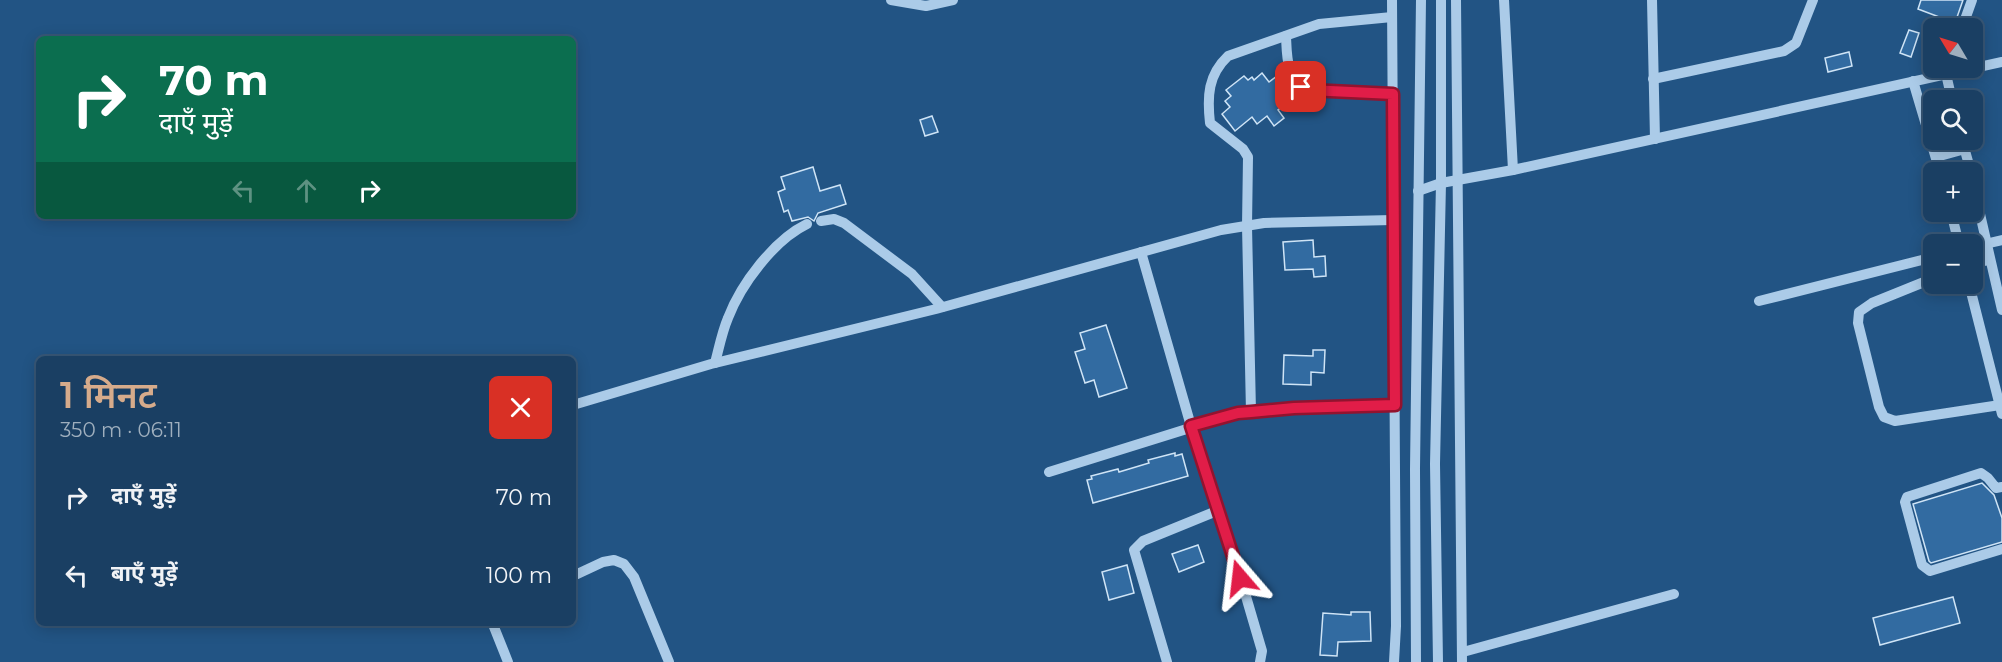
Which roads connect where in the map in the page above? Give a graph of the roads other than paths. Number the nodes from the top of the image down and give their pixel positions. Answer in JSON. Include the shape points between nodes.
{"nodes":[{"id":1,"x":891,"y":0,"type":"edge"},
{"id":2,"x":953,"y":0,"type":"edge"},
{"id":3,"x":1392,"y":0,"type":"edge"},
{"id":4,"x":1421,"y":0,"type":"edge"},
{"id":5,"x":1441,"y":0,"type":"edge"},
{"id":6,"x":1456,"y":0,"type":"edge"},
{"id":7,"x":1504,"y":0,"type":"edge"},
{"id":8,"x":1652,"y":0,"type":"edge"},
{"id":9,"x":1813,"y":0,"type":"edge"},
{"id":10,"x":1972,"y":0,"type":"edge"},
{"id":11,"x":1392,"y":17,"type":"junction"},
{"id":12,"x":1966,"y":18,"type":"edge"},
{"id":13,"x":1286,"y":36,"type":"junction"},
{"id":14,"x":2002,"y":62,"type":"edge"},
{"id":15,"x":1983,"y":65,"type":"edge"},
{"id":16,"x":1923,"y":78,"type":"edge"},
{"id":17,"x":1653,"y":79,"type":"junction"},
{"id":18,"x":1913,"y":81,"type":"junction"},
{"id":19,"x":1393,"y":94,"type":"junction"},
{"id":20,"x":1655,"y":139,"type":"junction"},
{"id":21,"x":1951,"y":150,"type":"edge"},
{"id":22,"x":1935,"y":157,"type":"junction"},
{"id":23,"x":1937,"y":162,"type":"edge"},
{"id":24,"x":1513,"y":170,"type":"junction"},
{"id":25,"x":1457,"y":180,"type":"junction"},
{"id":26,"x":1441,"y":183,"type":"junction"},
{"id":27,"x":1418,"y":192,"type":"junction"},
{"id":28,"x":1393,"y":220,"type":"junction"},
{"id":29,"x":821,"y":221,"type":"dead end"},
{"id":30,"x":1981,"y":222,"type":"edge"},
{"id":31,"x":807,"y":224,"type":"dead end"},
{"id":32,"x":1246,"y":226,"type":"junction"},
{"id":33,"x":2002,"y":240,"type":"edge"},
{"id":34,"x":1986,"y":244,"type":"junction"},
{"id":35,"x":1983,"y":245,"type":"edge"},
{"id":36,"x":1141,"y":252,"type":"junction"},
{"id":37,"x":1923,"y":260,"type":"edge"},
{"id":38,"x":1989,"y":260,"type":"junction"},
{"id":39,"x":1983,"y":261,"type":"edge"},
{"id":40,"x":1923,"y":282,"type":"edge"},
{"id":41,"x":1972,"y":294,"type":"edge"},
{"id":42,"x":1759,"y":301,"type":"dead end"},
{"id":43,"x":942,"y":307,"type":"junction"},
{"id":44,"x":2002,"y":310,"type":"edge"},
{"id":45,"x":715,"y":363,"type":"junction"},
{"id":46,"x":576,"y":404,"type":"edge"},
{"id":47,"x":1395,"y":405,"type":"junction"},
{"id":48,"x":2001,"y":409,"type":"edge"},
{"id":49,"x":1251,"y":412,"type":"junction"},
{"id":50,"x":1191,"y":426,"type":"junction"},
{"id":51,"x":1049,"y":472,"type":"dead end"},
{"id":52,"x":2002,"y":487,"type":"edge"},
{"id":53,"x":1219,"y":510,"type":"junction"},
{"id":54,"x":2002,"y":549,"type":"edge"},
{"id":55,"x":576,"y":575,"type":"edge"},
{"id":56,"x":1674,"y":594,"type":"dead end"},
{"id":57,"x":494,"y":626,"type":"edge"},
{"id":58,"x":1462,"y":657,"type":"edge"},
{"id":59,"x":665,"y":661,"type":"edge"},
{"id":60,"x":508,"y":662,"type":"edge"},
{"id":61,"x":1167,"y":662,"type":"edge"},
{"id":62,"x":1260,"y":662,"type":"edge"},
{"id":63,"x":1394,"y":662,"type":"edge"},
{"id":64,"x":1416,"y":662,"type":"edge"},
{"id":65,"x":1438,"y":662,"type":"edge"}],
"edges":[{"from":1,"to":2,"type":"street","via":[[926,6]]},
{"from":3,"to":11,"type":"street"},
{"from":4,"to":27,"type":"street"},
{"from":5,"to":26,"type":"street"},
{"from":6,"to":25,"type":"street"},
{"from":7,"to":24,"type":"street"},
{"from":8,"to":17,"type":"street"},
{"from":9,"to":17,"type":"street","via":[[1796,43],[1784,51]]},
{"from":10,"to":12,"type":"street"},
{"from":11,"to":13,"type":"street","via":[[1319,24]]},
{"from":11,"to":19,"type":"street"},
{"from":13,"to":19,"type":"street","via":[[1287,62],[1292,78],[1301,87]]},
{"from":13,"to":32,"type":"street","via":[[1228,56],[1212,78],[1210,123],[1248,157]]},
{"from":14,"to":15,"type":"street"},
{"from":16,"to":18,"type":"street"},
{"from":17,"to":20,"type":"street"},
{"from":18,"to":20,"type":"street"},
{"from":18,"to":22,"type":"street"},
{"from":19,"to":28,"type":"street"},
{"from":20,"to":24,"type":"street"},
{"from":21,"to":22,"type":"street"},
{"from":22,"to":23,"type":"street"},
{"from":24,"to":25,"type":"street"},
{"from":25,"to":26,"type":"street"},
{"from":25,"to":58,"type":"street"},
{"from":26,"to":27,"type":"street"},
{"from":26,"to":65,"type":"street","via":[[1435,464]]},
{"from":27,"to":64,"type":"street"},
{"from":28,"to":32,"type":"street"},
{"from":28,"to":47,"type":"street"},
{"from":29,"to":43,"type":"street","via":[[834,219],[844,224],[912,274]]},
{"from":30,"to":34,"type":"street"},
{"from":31,"to":45,"type":"street","via":[[779,243],[753,273],[728,318]]},
{"from":32,"to":36,"type":"street"},
{"from":32,"to":49,"type":"street"},
{"from":33,"to":34,"type":"street"},
{"from":34,"to":35,"type":"street"},
{"from":34,"to":38,"type":"street"},
{"from":36,"to":43,"type":"street"},
{"from":36,"to":50,"type":"street"},
{"from":37,"to":42,"type":"street"},
{"from":38,"to":39,"type":"street"},
{"from":38,"to":44,"type":"street"},
{"from":40,"to":48,"type":"street","via":[[1859,312],[1858,323],[1884,417],[1895,421]]},
{"from":41,"to":48,"type":"street"},
{"from":43,"to":45,"type":"street"},
{"from":45,"to":46,"type":"street"},
{"from":47,"to":49,"type":"street"},
{"from":47,"to":63,"type":"street"},
{"from":49,"to":50,"type":"street"},
{"from":50,"to":51,"type":"street"},
{"from":50,"to":53,"type":"street"},
{"from":52,"to":54,"type":"street","via":[[1996,488],[1981,473],[1907,497],[1905,502],[1922,565],[1930,571]]},
{"from":53,"to":61,"type":"street","via":[[1143,541],[1134,550]]},
{"from":53,"to":62,"type":"street","via":[[1262,651]]},
{"from":55,"to":59,"type":"street","via":[[603,562],[614,560],[624,564],[634,577]]},
{"from":56,"to":58,"type":"street"},
{"from":57,"to":60,"type":"street"}]}
